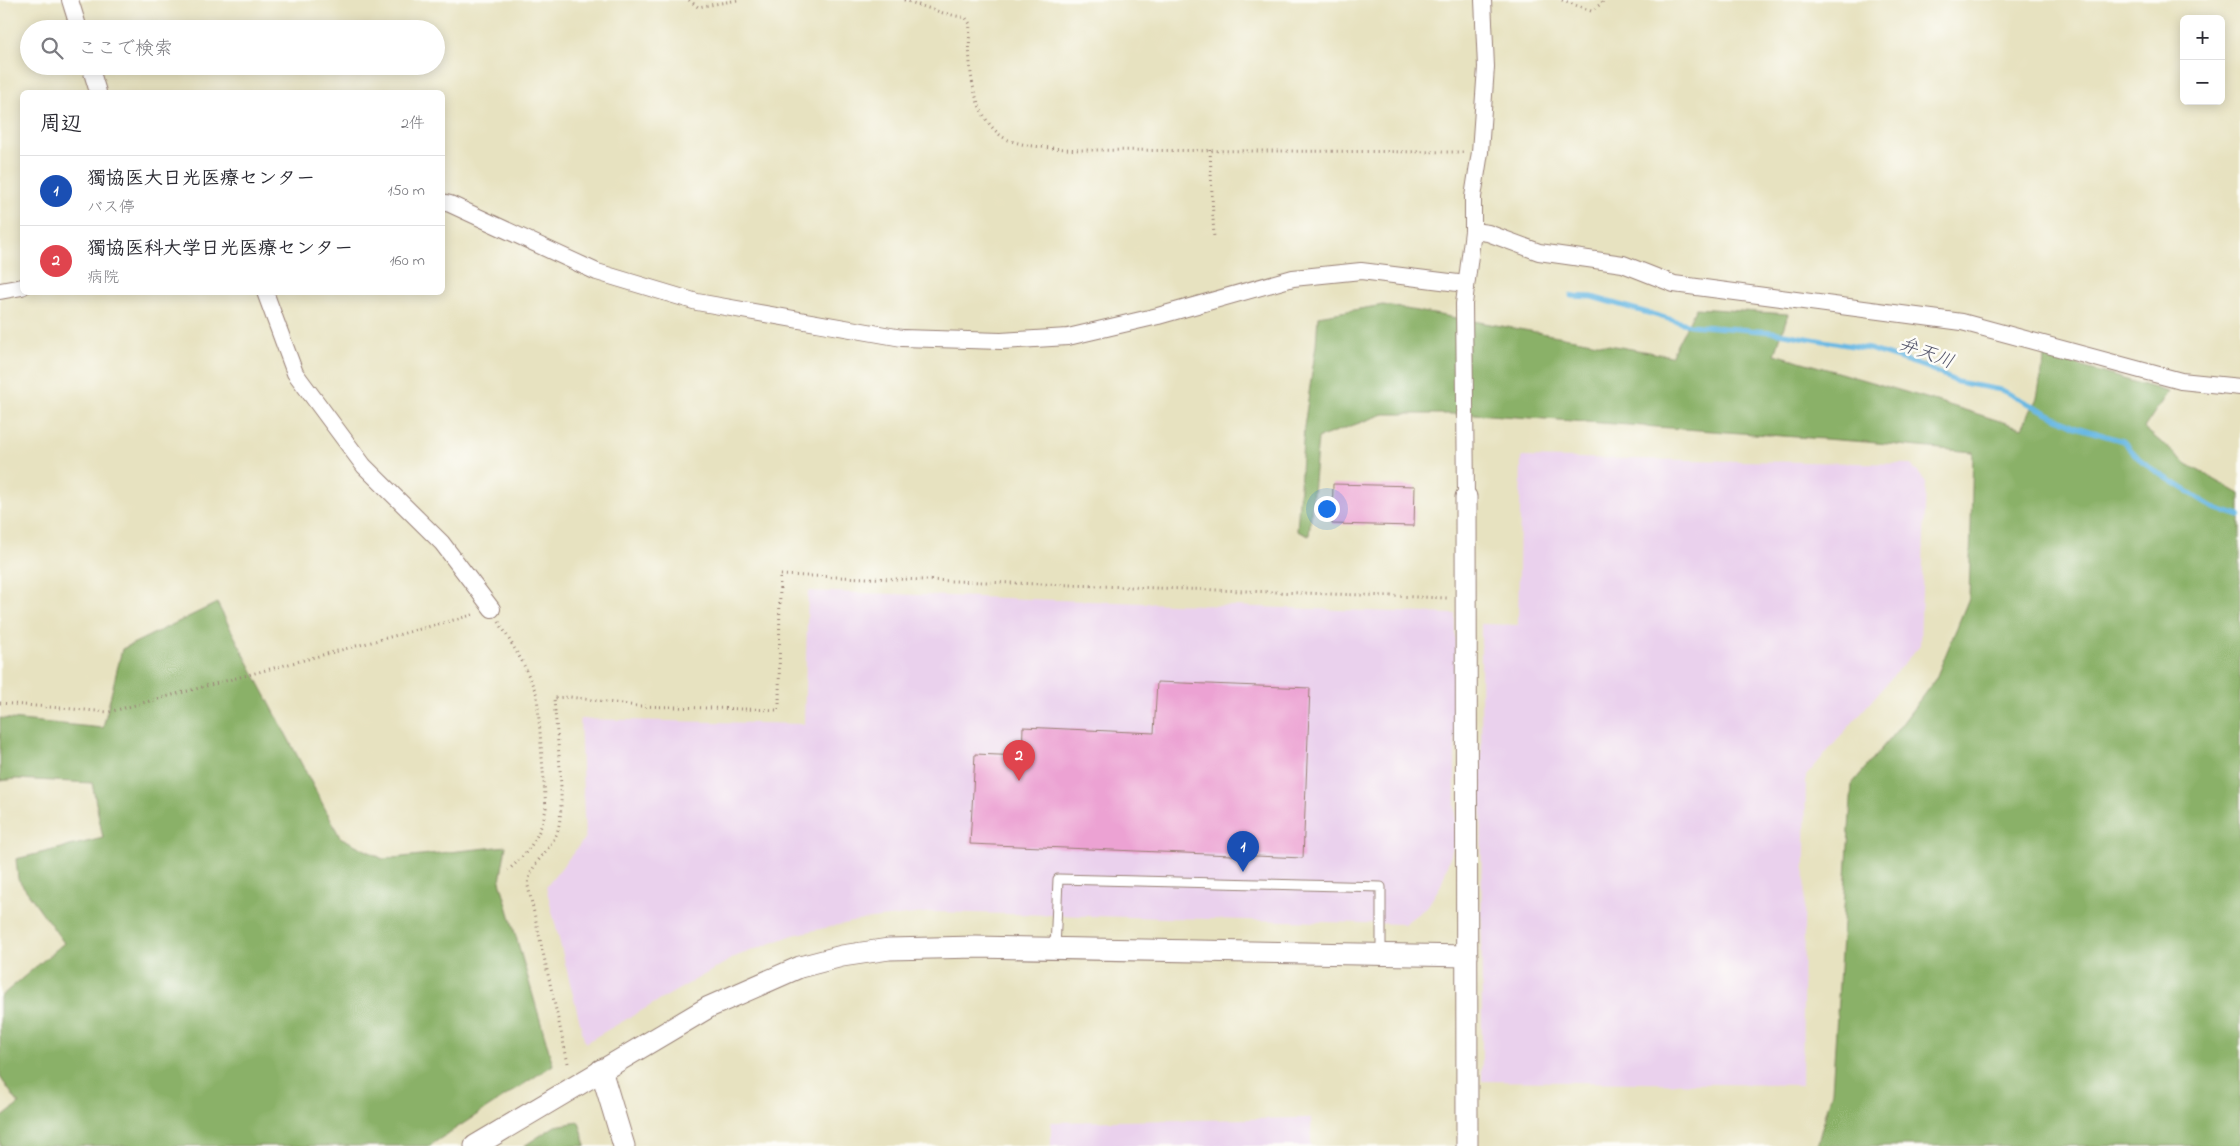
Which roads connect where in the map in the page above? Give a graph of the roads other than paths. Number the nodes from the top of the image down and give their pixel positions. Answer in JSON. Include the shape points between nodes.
{"nodes":[{"id":1,"x":70,"y":0,"type":"edge"},
{"id":2,"x":1483,"y":0,"type":"edge"},
{"id":3,"x":76,"y":20,"type":"edge"},
{"id":4,"x":93,"y":75,"type":"edge"},
{"id":5,"x":97,"y":90,"type":"edge"},
{"id":6,"x":445,"y":203,"type":"edge"},
{"id":7,"x":1473,"y":231,"type":"junction"},
{"id":8,"x":1466,"y":284,"type":"junction"},
{"id":9,"x":20,"y":287,"type":"edge"},
{"id":10,"x":0,"y":291,"type":"edge"},
{"id":11,"x":266,"y":295,"type":"edge"},
{"id":12,"x":2240,"y":387,"type":"edge"},
{"id":13,"x":1466,"y":497,"type":"joint"},
{"id":14,"x":492,"y":609,"type":"road end"},
{"id":15,"x":1055,"y":948,"type":"junction"},
{"id":16,"x":1382,"y":954,"type":"junction"},
{"id":17,"x":1467,"y":956,"type":"junction"},
{"id":18,"x":601,"y":1070,"type":"junction"},
{"id":19,"x":475,"y":1146,"type":"edge"},
{"id":20,"x":624,"y":1146,"type":"edge"},
{"id":21,"x":1467,"y":1146,"type":"edge"}],
"edges":[{"from":1,"to":3,"type":"street"},
{"from":2,"to":7,"type":"street","via":[[1486,67],[1473,197]]},
{"from":4,"to":5,"type":"street"},
{"from":6,"to":8,"type":"street","via":[[597,272],[697,302],[902,338],[1001,341],[1068,337],[1158,316],[1293,278],[1361,271]]},
{"from":7,"to":8,"type":"street"},
{"from":7,"to":12,"type":"street","via":[[1488,233],[1539,252],[1623,264],[1674,284],[1962,322],[2181,382]]},
{"from":8,"to":13,"type":"street"},
{"from":9,"to":10,"type":"street"},
{"from":11,"to":14,"type":"street","via":[[295,373],[364,466],[442,543]]},
{"from":13,"to":17,"type":"street"},
{"from":15,"to":16,"type":"street"},
{"from":15,"to":16,"type":"lane","via":[[1058,879],[1382,887]]},
{"from":15,"to":18,"type":"street","via":[[889,949],[809,964],[709,1008]]},
{"from":16,"to":17,"type":"street"},
{"from":17,"to":21,"type":"street"},
{"from":18,"to":19,"type":"street"},
{"from":18,"to":20,"type":"street"}]}
